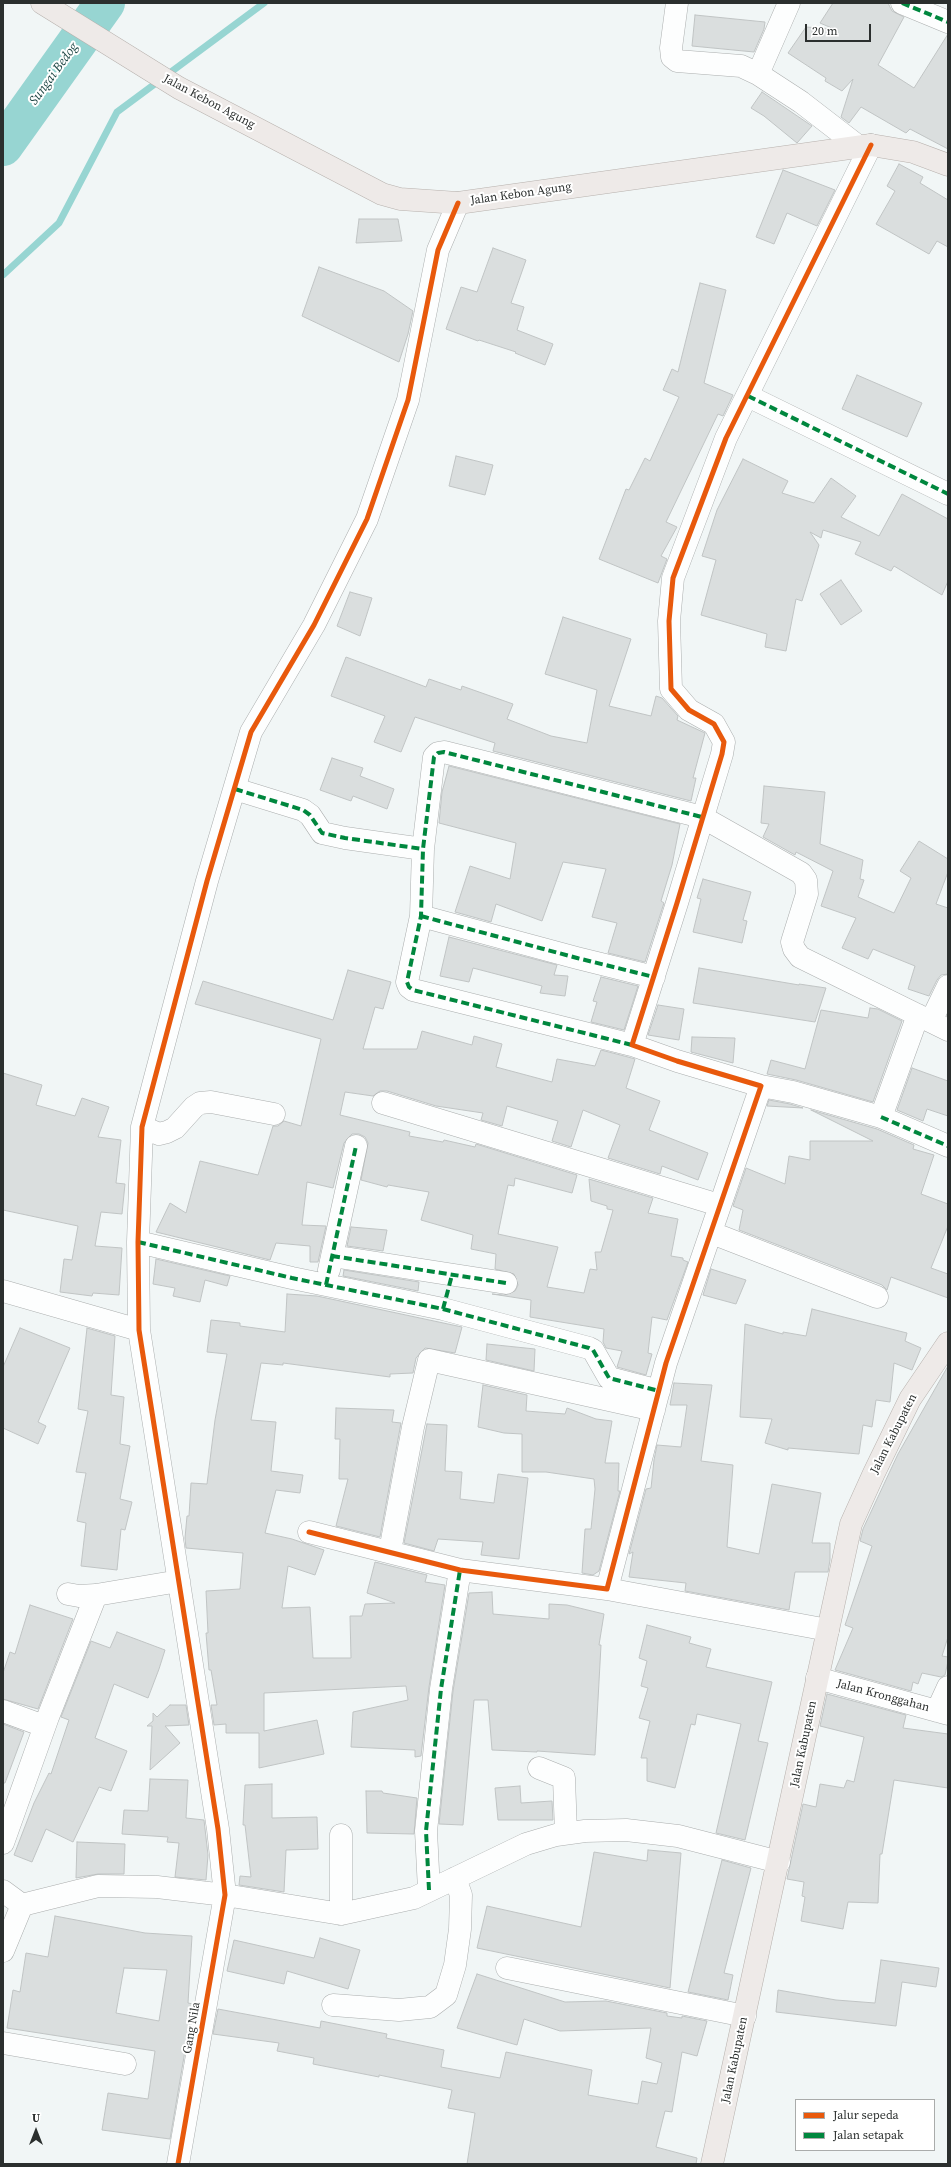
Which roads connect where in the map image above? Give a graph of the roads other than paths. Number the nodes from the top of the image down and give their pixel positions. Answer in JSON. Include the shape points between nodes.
{"nodes":[{"id":1,"x":42,"y":3,"type":"edge"},
{"id":2,"x":677,"y":3,"type":"edge"},
{"id":3,"x":789,"y":3,"type":"edge"},
{"id":4,"x":902,"y":3,"type":"edge"},
{"id":5,"x":948,"y":22,"type":"edge"},
{"id":6,"x":758,"y":74,"type":"junction"},
{"id":7,"x":864,"y":146,"type":"junction"},
{"id":8,"x":948,"y":165,"type":"edge"},
{"id":9,"x":458,"y":203,"type":"junction"},
{"id":10,"x":748,"y":396,"type":"junction"},
{"id":11,"x":948,"y":494,"type":"edge"},
{"id":12,"x":236,"y":789,"type":"junction"},
{"id":13,"x":702,"y":817,"type":"junction"},
{"id":14,"x":423,"y":850,"type":"junction"},
{"id":15,"x":422,"y":916,"type":"junction"},
{"id":16,"x":654,"y":977,"type":"junction"},
{"id":17,"x":948,"y":986,"type":"edge"},
{"id":18,"x":932,"y":1022,"type":"edge"},
{"id":19,"x":632,"y":1045,"type":"junction"},
{"id":20,"x":761,"y":1086,"type":"junction"},
{"id":21,"x":384,"y":1103,"type":"dead end"},
{"id":22,"x":274,"y":1114,"type":"dead end"},
{"id":23,"x":881,"y":1117,"type":"junction"},
{"id":24,"x":142,"y":1127,"type":"junction"},
{"id":25,"x":356,"y":1146,"type":"dead end"},
{"id":26,"x":948,"y":1146,"type":"edge"},
{"id":27,"x":719,"y":1205,"type":"junction"},
{"id":28,"x":712,"y":1233,"type":"junction"},
{"id":29,"x":138,"y":1242,"type":"junction"},
{"id":30,"x":332,"y":1256,"type":"junction"},
{"id":31,"x":452,"y":1275,"type":"junction"},
{"id":32,"x":506,"y":1283,"type":"dead end"},
{"id":33,"x":326,"y":1285,"type":"junction"},
{"id":34,"x":3,"y":1291,"type":"edge"},
{"id":35,"x":877,"y":1297,"type":"dead end"},
{"id":36,"x":443,"y":1309,"type":"junction"},
{"id":37,"x":139,"y":1330,"type":"junction"},
{"id":38,"x":948,"y":1343,"type":"edge"},
{"id":39,"x":657,"y":1400,"type":"junction"},
{"id":40,"x":309,"y":1532,"type":"dead end"},
{"id":41,"x":390,"y":1551,"type":"junction"},
{"id":42,"x":460,"y":1570,"type":"junction"},
{"id":43,"x":179,"y":1582,"type":"junction"},
{"id":44,"x":607,"y":1589,"type":"junction"},
{"id":45,"x":68,"y":1594,"type":"dead end"},
{"id":46,"x":96,"y":1595,"type":"junction"},
{"id":47,"x":828,"y":1630,"type":"junction"},
{"id":48,"x":817,"y":1678,"type":"junction"},
{"id":49,"x":948,"y":1688,"type":"edge"},
{"id":50,"x":3,"y":1711,"type":"edge"},
{"id":51,"x":943,"y":1712,"type":"edge"},
{"id":52,"x":44,"y":1726,"type":"junction"},
{"id":53,"x":539,"y":1768,"type":"dead end"},
{"id":54,"x":566,"y":1833,"type":"junction"},
{"id":55,"x":342,"y":1835,"type":"dead end"},
{"id":56,"x":3,"y":1843,"type":"edge"},
{"id":57,"x":779,"y":1862,"type":"junction"},
{"id":58,"x":455,"y":1878,"type":"junction"},
{"id":59,"x":429,"y":1890,"type":"junction"},
{"id":60,"x":3,"y":1892,"type":"edge"},
{"id":61,"x":225,"y":1895,"type":"junction"},
{"id":62,"x":22,"y":1905,"type":"junction"},
{"id":63,"x":342,"y":1914,"type":"junction"},
{"id":64,"x":3,"y":1951,"type":"edge"},
{"id":65,"x":507,"y":1968,"type":"dead end"},
{"id":66,"x":333,"y":2005,"type":"dead end"},
{"id":67,"x":745,"y":2016,"type":"junction"},
{"id":68,"x":3,"y":2043,"type":"edge"},
{"id":69,"x":125,"y":2064,"type":"dead end"},
{"id":70,"x":178,"y":2164,"type":"edge"},
{"id":71,"x":712,"y":2164,"type":"edge"}],
"edges":[{"from":1,"to":9,"type":"main road","name":"Jalan Kebon Agung","via":[[179,88],[382,194],[400,199]]},
{"from":2,"to":6,"type":"street","via":[[672,57],[677,61],[741,66]]},
{"from":3,"to":6,"type":"street"},
{"from":4,"to":5,"type":"street"},
{"from":6,"to":7,"type":"street"},
{"from":7,"to":8,"type":"main road","name":"Jalan Kebon Agung","via":[[913,152]]},
{"from":7,"to":9,"type":"main road","name":"Jalan Kebon Agung"},
{"from":7,"to":10,"type":"street"},
{"from":9,"to":12,"type":"street","name":"Gang Nila","via":[[438,250],[408,400],[367,519],[314,625],[251,732]]},
{"from":10,"to":11,"type":"street"},
{"from":10,"to":13,"type":"street","via":[[726,438],[672,578],[669,620],[671,689],[689,710],[714,724],[724,742]]},
{"from":12,"to":14,"type":"street","via":[[303,810],[310,815],[322,833]]},
{"from":12,"to":24,"type":"street","name":"Gang Nila","via":[[207,881]]},
{"from":13,"to":14,"type":"street","via":[[444,752],[434,757]]},
{"from":13,"to":16,"type":"street"},
{"from":13,"to":18,"type":"street","via":[[801,873],[806,880],[807,894],[792,942],[800,957]]},
{"from":14,"to":15,"type":"street"},
{"from":15,"to":16,"type":"street"},
{"from":15,"to":19,"type":"street","via":[[407,982],[413,990]]},
{"from":16,"to":19,"type":"street"},
{"from":17,"to":18,"type":"street"},
{"from":18,"to":23,"type":"street"},
{"from":19,"to":20,"type":"street"},
{"from":20,"to":23,"type":"street","via":[[793,1092]]},
{"from":20,"to":27,"type":"street"},
{"from":21,"to":27,"type":"street"},
{"from":22,"to":24,"type":"street","via":[[211,1102],[200,1103],[175,1128],[167,1132],[159,1134]]},
{"from":23,"to":26,"type":"street"},
{"from":24,"to":29,"type":"street","name":"Gang Nila"},
{"from":25,"to":30,"type":"street"},
{"from":27,"to":28,"type":"street"},
{"from":28,"to":35,"type":"street"},
{"from":28,"to":39,"type":"street","via":[[666,1363]]},
{"from":29,"to":33,"type":"street"},
{"from":29,"to":37,"type":"street","name":"Gang Nila"},
{"from":30,"to":31,"type":"street"},
{"from":30,"to":33,"type":"street"},
{"from":31,"to":32,"type":"street"},
{"from":31,"to":36,"type":"street"},
{"from":33,"to":36,"type":"street"},
{"from":34,"to":37,"type":"street"},
{"from":36,"to":39,"type":"street","via":[[589,1348],[593,1350],[609,1378]]},
{"from":37,"to":43,"type":"street","name":"Gang Nila"},
{"from":38,"to":47,"type":"main road","name":"Jalan Kabupaten","via":[[910,1399],[851,1524]]},
{"from":39,"to":41,"type":"street","via":[[429,1360],[413,1427]]},
{"from":39,"to":44,"type":"street"},
{"from":40,"to":41,"type":"street"},
{"from":41,"to":42,"type":"street"},
{"from":42,"to":44,"type":"street"},
{"from":42,"to":59,"type":"street","via":[[441,1689],[426,1831]]},
{"from":43,"to":46,"type":"street"},
{"from":43,"to":61,"type":"street","name":"Gang Nila","via":[[218,1829]]},
{"from":44,"to":47,"type":"street"},
{"from":45,"to":46,"type":"street"},
{"from":46,"to":52,"type":"street"},
{"from":47,"to":48,"type":"main road","name":"Jalan Kabupaten"},
{"from":48,"to":51,"type":"street","name":"Jalan Kronggahan"},
{"from":48,"to":57,"type":"main road","name":"Jalan Kabupaten"},
{"from":49,"to":51,"type":"street"},
{"from":50,"to":52,"type":"street"},
{"from":52,"to":56,"type":"street"},
{"from":53,"to":54,"type":"street","via":[[564,1778]]},
{"from":54,"to":57,"type":"street","via":[[626,1830],[678,1836]]},
{"from":54,"to":58,"type":"street","via":[[526,1844]]},
{"from":55,"to":63,"type":"street"},
{"from":57,"to":67,"type":"main road","name":"Jalan Kabupaten"},
{"from":58,"to":59,"type":"street"},
{"from":58,"to":66,"type":"street","via":[[461,1895],[460,1930],[456,1965],[446,1995],[430,2007],[399,2010]]},
{"from":59,"to":63,"type":"street","via":[[407,1900]]},
{"from":60,"to":62,"type":"street"},
{"from":61,"to":62,"type":"street","via":[[157,1887],[98,1886]]},
{"from":61,"to":63,"type":"street"},
{"from":61,"to":70,"type":"street","name":"Gang Nila"},
{"from":62,"to":64,"type":"street"},
{"from":65,"to":67,"type":"street"},
{"from":67,"to":71,"type":"main road","name":"Jalan Kabupaten"},
{"from":68,"to":69,"type":"street"}]}
